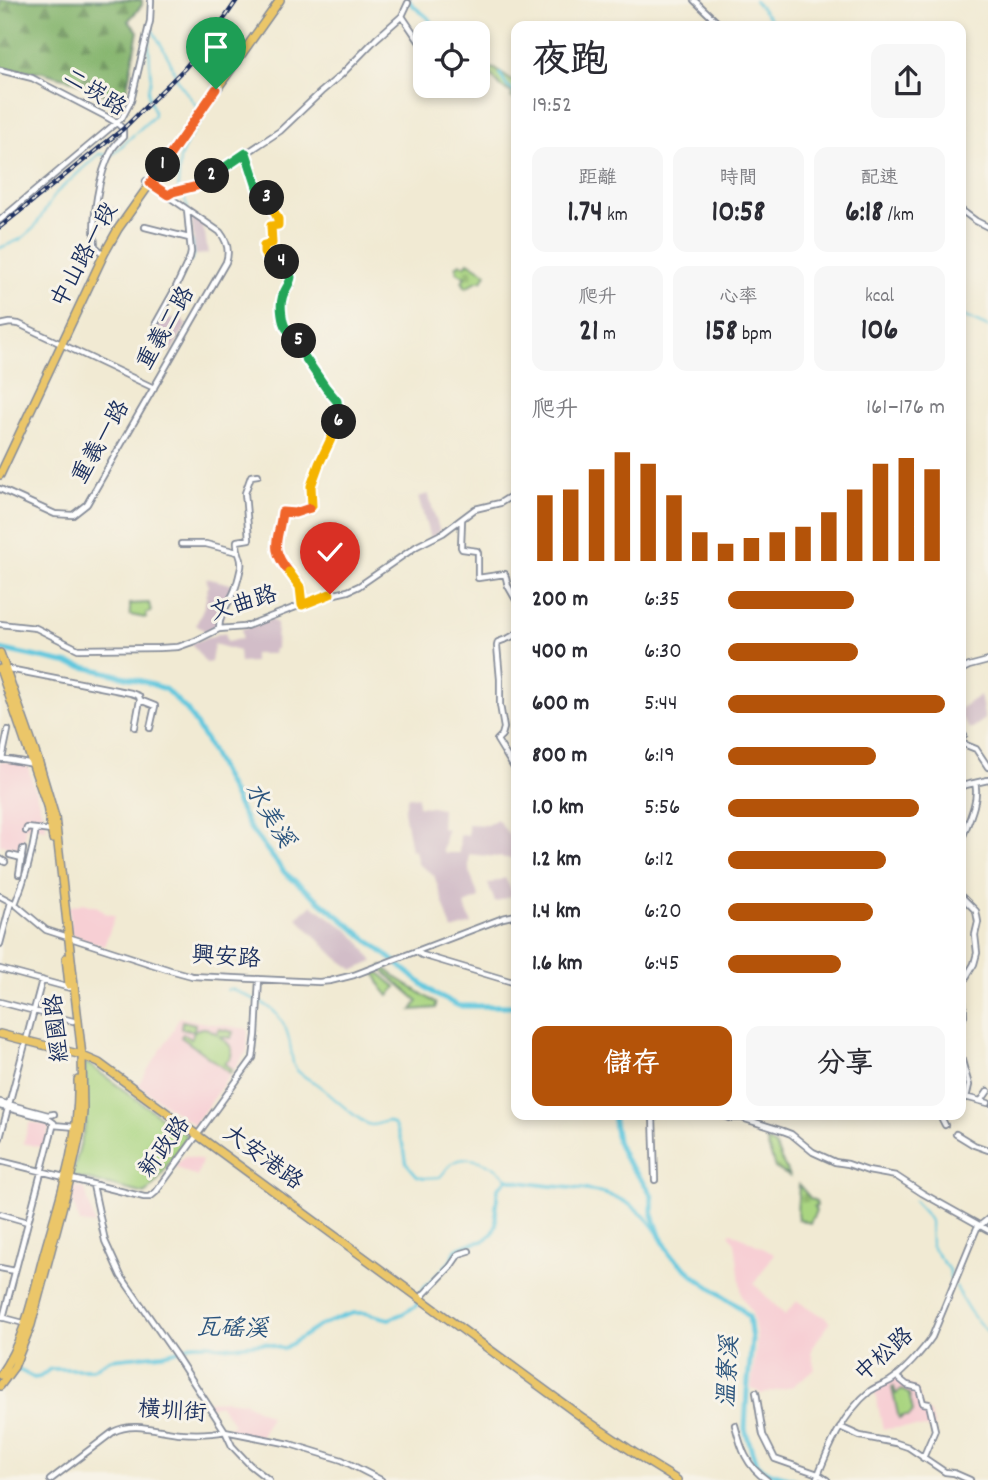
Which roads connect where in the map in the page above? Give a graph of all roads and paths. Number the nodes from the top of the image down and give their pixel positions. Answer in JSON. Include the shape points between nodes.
{"nodes":[{"id":1,"x":274,"y":0,"type":"edge"},
{"id":2,"x":280,"y":0,"type":"edge"},
{"id":3,"x":694,"y":0,"type":"edge"},
{"id":4,"x":150,"y":2,"type":"edge"},
{"id":5,"x":406,"y":3,"type":"edge"},
{"id":6,"x":270,"y":10,"type":"junction"},
{"id":7,"x":402,"y":16,"type":"junction"},
{"id":8,"x":716,"y":21,"type":"edge"},
{"id":9,"x":413,"y":32,"type":"edge"},
{"id":10,"x":0,"y":71,"type":"edge"},
{"id":11,"x":117,"y":123,"type":"junction"},
{"id":12,"x":246,"y":153,"type":"junction"},
{"id":13,"x":148,"y":182,"type":"junction"},
{"id":14,"x":168,"y":195,"type":"junction"},
{"id":15,"x":187,"y":210,"type":"junction"},
{"id":16,"x":966,"y":214,"type":"edge"},
{"id":17,"x":0,"y":220,"type":"edge"},
{"id":18,"x":145,"y":227,"type":"dead end"},
{"id":19,"x":988,"y":227,"type":"edge"},
{"id":20,"x":189,"y":238,"type":"junction"},
{"id":21,"x":102,"y":254,"type":"junction"},
{"id":22,"x":156,"y":323,"type":"dead end"},
{"id":23,"x":0,"y":325,"type":"edge"},
{"id":24,"x":60,"y":343,"type":"junction"},
{"id":25,"x":154,"y":388,"type":"junction"},
{"id":26,"x":0,"y":464,"type":"edge"},
{"id":27,"x":0,"y":475,"type":"edge"},
{"id":28,"x":258,"y":475,"type":"dead end"},
{"id":29,"x":0,"y":489,"type":"edge"},
{"id":30,"x":511,"y":496,"type":"edge"},
{"id":31,"x":462,"y":518,"type":"junction"},
{"id":32,"x":181,"y":544,"type":"dead end"},
{"id":33,"x":237,"y":552,"type":"junction"},
{"id":34,"x":511,"y":592,"type":"edge"},
{"id":35,"x":302,"y":605,"type":"junction"},
{"id":36,"x":0,"y":624,"type":"edge"},
{"id":37,"x":219,"y":629,"type":"junction"},
{"id":38,"x":511,"y":636,"type":"edge"},
{"id":39,"x":988,"y":661,"type":"edge"},
{"id":40,"x":2,"y":664,"type":"edge"},
{"id":41,"x":966,"y":668,"type":"edge"},
{"id":42,"x":4,"y":694,"type":"edge"},
{"id":43,"x":140,"y":700,"type":"junction"},
{"id":44,"x":135,"y":727,"type":"dead end"},
{"id":45,"x":150,"y":728,"type":"dead end"},
{"id":46,"x":8,"y":730,"type":"dead end"},
{"id":47,"x":966,"y":745,"type":"edge"},
{"id":48,"x":1,"y":758,"type":"edge"},
{"id":49,"x":36,"y":763,"type":"junction"},
{"id":50,"x":511,"y":763,"type":"edge"},
{"id":51,"x":988,"y":766,"type":"edge"},
{"id":52,"x":988,"y":780,"type":"edge"},
{"id":53,"x":975,"y":783,"type":"junction"},
{"id":54,"x":966,"y":785,"type":"edge"},
{"id":55,"x":966,"y":827,"type":"edge"},
{"id":56,"x":36,"y":829,"type":"junction"},
{"id":57,"x":26,"y":831,"type":"dead end"},
{"id":58,"x":52,"y":831,"type":"junction"},
{"id":59,"x":23,"y":849,"type":"dead end"},
{"id":60,"x":10,"y":855,"type":"dead end"},
{"id":61,"x":22,"y":858,"type":"junction"},
{"id":62,"x":19,"y":874,"type":"dead end"},
{"id":63,"x":0,"y":896,"type":"edge"},
{"id":64,"x":966,"y":901,"type":"edge"},
{"id":65,"x":13,"y":903,"type":"junction"},
{"id":66,"x":511,"y":916,"type":"edge"},
{"id":67,"x":66,"y":937,"type":"junction"},
{"id":68,"x":0,"y":944,"type":"edge"},
{"id":69,"x":419,"y":950,"type":"junction"},
{"id":70,"x":0,"y":969,"type":"edge"},
{"id":71,"x":966,"y":977,"type":"edge"},
{"id":72,"x":259,"y":979,"type":"junction"},
{"id":73,"x":42,"y":981,"type":"junction"},
{"id":74,"x":511,"y":982,"type":"edge"},
{"id":75,"x":72,"y":987,"type":"junction"},
{"id":76,"x":0,"y":1002,"type":"edge"},
{"id":77,"x":34,"y":1011,"type":"junction"},
{"id":78,"x":73,"y":1021,"type":"junction"},
{"id":79,"x":0,"y":1034,"type":"edge"},
{"id":80,"x":26,"y":1041,"type":"junction"},
{"id":81,"x":80,"y":1055,"type":"junction"},
{"id":82,"x":966,"y":1074,"type":"edge"},
{"id":83,"x":988,"y":1091,"type":"edge"},
{"id":84,"x":966,"y":1092,"type":"edge"},
{"id":85,"x":966,"y":1097,"type":"edge"},
{"id":86,"x":981,"y":1101,"type":"junction"},
{"id":87,"x":988,"y":1103,"type":"edge"},
{"id":88,"x":0,"y":1104,"type":"edge"},
{"id":89,"x":9,"y":1106,"type":"junction"},
{"id":90,"x":54,"y":1114,"type":"dead end"},
{"id":91,"x":47,"y":1116,"type":"junction"},
{"id":92,"x":653,"y":1120,"type":"edge"},
{"id":93,"x":748,"y":1120,"type":"edge"},
{"id":94,"x":942,"y":1120,"type":"edge"},
{"id":95,"x":53,"y":1124,"type":"junction"},
{"id":96,"x":945,"y":1125,"type":"dead end"},
{"id":97,"x":76,"y":1127,"type":"junction"},
{"id":98,"x":956,"y":1134,"type":"dead end"},
{"id":99,"x":196,"y":1136,"type":"junction"},
{"id":100,"x":0,"y":1138,"type":"edge"},
{"id":101,"x":988,"y":1150,"type":"edge"},
{"id":102,"x":0,"y":1161,"type":"edge"},
{"id":103,"x":41,"y":1171,"type":"junction"},
{"id":104,"x":67,"y":1179,"type":"junction"},
{"id":105,"x":655,"y":1180,"type":"dead end"},
{"id":106,"x":93,"y":1185,"type":"junction"},
{"id":107,"x":0,"y":1214,"type":"edge"},
{"id":108,"x":988,"y":1219,"type":"edge"},
{"id":109,"x":28,"y":1222,"type":"junction"},
{"id":110,"x":980,"y":1226,"type":"junction"},
{"id":111,"x":988,"y":1230,"type":"edge"},
{"id":112,"x":469,"y":1251,"type":"dead end"},
{"id":113,"x":0,"y":1268,"type":"edge"},
{"id":114,"x":15,"y":1271,"type":"junction"},
{"id":115,"x":419,"y":1298,"type":"junction"},
{"id":116,"x":1,"y":1317,"type":"edge"},
{"id":117,"x":28,"y":1324,"type":"junction"},
{"id":118,"x":7,"y":1371,"type":"edge"},
{"id":119,"x":897,"y":1376,"type":"junction"},
{"id":120,"x":0,"y":1386,"type":"edge"},
{"id":121,"x":756,"y":1392,"type":"dead end"},
{"id":122,"x":734,"y":1425,"type":"dead end"},
{"id":123,"x":840,"y":1427,"type":"junction"},
{"id":124,"x":225,"y":1431,"type":"junction"},
{"id":125,"x":923,"y":1458,"type":"junction"},
{"id":126,"x":817,"y":1478,"type":"edge"},
{"id":127,"x":50,"y":1480,"type":"edge"},
{"id":128,"x":269,"y":1480,"type":"edge"},
{"id":129,"x":381,"y":1480,"type":"edge"},
{"id":130,"x":677,"y":1480,"type":"edge"},
{"id":131,"x":767,"y":1480,"type":"edge"},
{"id":132,"x":827,"y":1480,"type":"edge"},
{"id":133,"x":970,"y":1480,"type":"edge"}],
"edges":[{"from":1,"to":6,"type":"main road","name":"中山路一段"},
{"from":2,"to":6,"type":"main road","name":"中山路一段"},
{"from":3,"to":8,"type":"street"},
{"from":4,"to":11,"type":"street","via":[[150,22],[131,102]]},
{"from":5,"to":7,"type":"street"},
{"from":6,"to":13,"type":"main road","name":"中山路一段"},
{"from":7,"to":9,"type":"street"},
{"from":7,"to":12,"type":"street","via":[[280,131]]},
{"from":10,"to":11,"type":"street","name":"二崁路","via":[[32,78]]},
{"from":11,"to":17,"type":"street"},
{"from":11,"to":21,"type":"street","name":"二崁路","via":[[123,137],[112,150],[101,180],[93,228],[95,246]]},
{"from":12,"to":14,"type":"street","via":[[197,186]]},
{"from":12,"to":35,"type":"street","via":[[258,190],[278,219],[278,225],[271,226],[272,243],[264,245],[264,253],[281,258],[282,271],[291,277],[282,296],[284,325],[296,336],[304,356],[337,401],[339,422],[311,486],[311,508],[282,512],[275,545],[278,557],[300,587]]},
{"from":13,"to":14,"type":"street"},
{"from":13,"to":21,"type":"main road","name":"中山路一段"},
{"from":14,"to":15,"type":"street"},
{"from":15,"to":20,"type":"street"},
{"from":15,"to":25,"type":"street","name":"重義二路","via":[[225,237],[228,256]]},
{"from":16,"to":19,"type":"street"},
{"from":18,"to":20,"type":"street"},
{"from":20,"to":22,"type":"street","via":[[190,257]]},
{"from":21,"to":24,"type":"main road","name":"中山路一段"},
{"from":23,"to":24,"type":"street","name":"重義二路","via":[[19,324]]},
{"from":24,"to":25,"type":"street","name":"重義二路"},
{"from":24,"to":26,"type":"main road","name":"中山路一段"},
{"from":24,"to":27,"type":"main road","name":"中山路一段"},
{"from":25,"to":29,"type":"street","name":"重義一路","via":[[87,504],[73,515],[55,514]]},
{"from":28,"to":33,"type":"street","via":[[251,476],[246,489],[249,538],[237,541]]},
{"from":30,"to":31,"type":"street","name":"文曲路"},
{"from":31,"to":34,"type":"street","via":[[460,547],[477,551],[478,578],[505,574]]},
{"from":31,"to":35,"type":"street","name":"文曲路","via":[[359,586]]},
{"from":32,"to":33,"type":"street","via":[[206,544]]},
{"from":33,"to":37,"type":"street","via":[[242,566]]},
{"from":35,"to":37,"type":"street","name":"文曲路","via":[[244,626]]},
{"from":36,"to":37,"type":"street","name":"文曲路","via":[[36,628],[78,649],[171,648]]},
{"from":38,"to":50,"type":"street","via":[[497,643],[504,731],[497,740]]},
{"from":39,"to":41,"type":"street"},
{"from":40,"to":42,"type":"main road","name":"經國路"},
{"from":40,"to":43,"type":"street","via":[[117,689]]},
{"from":40,"to":49,"type":"main road","name":"經國路"},
{"from":42,"to":49,"type":"main road","name":"經國路"},
{"from":43,"to":44,"type":"street"},
{"from":43,"to":45,"type":"street","via":[[155,706]]},
{"from":46,"to":48,"type":"street"},
{"from":47,"to":51,"type":"street"},
{"from":48,"to":49,"type":"street"},
{"from":49,"to":58,"type":"main road","name":"經國路"},
{"from":49,"to":67,"type":"main road","name":"經國路","via":[[55,817]]},
{"from":52,"to":53,"type":"street"},
{"from":53,"to":54,"type":"street"},
{"from":53,"to":55,"type":"street"},
{"from":56,"to":57,"type":"street"},
{"from":56,"to":58,"type":"street"},
{"from":56,"to":65,"type":"street","via":[[25,879]]},
{"from":58,"to":67,"type":"main road","name":"經國路"},
{"from":59,"to":61,"type":"street"},
{"from":60,"to":61,"type":"street"},
{"from":61,"to":62,"type":"street"},
{"from":63,"to":65,"type":"street","name":"興安路"},
{"from":64,"to":71,"type":"street","via":[[976,911],[978,922],[974,964]]},
{"from":65,"to":67,"type":"street","name":"興安路","via":[[46,930]]},
{"from":65,"to":68,"type":"street"},
{"from":66,"to":69,"type":"street"},
{"from":67,"to":72,"type":"street","name":"興安路","via":[[192,976]]},
{"from":67,"to":75,"type":"main road","name":"經國路"},
{"from":69,"to":72,"type":"street","name":"興安路","via":[[330,981]]},
{"from":69,"to":74,"type":"street","via":[[430,958]]},
{"from":70,"to":73,"type":"street"},
{"from":72,"to":99,"type":"street","name":"新政路","via":[[253,1058]]},
{"from":73,"to":75,"type":"street"},
{"from":73,"to":77,"type":"street"},
{"from":75,"to":78,"type":"main road","name":"經國路"},
{"from":75,"to":81,"type":"main road","name":"經國路"},
{"from":76,"to":77,"type":"street"},
{"from":77,"to":78,"type":"street"},
{"from":77,"to":80,"type":"street"},
{"from":78,"to":81,"type":"main road","name":"經國路"},
{"from":79,"to":80,"type":"main road","name":"大安港路"},
{"from":80,"to":81,"type":"main road","name":"大安港路"},
{"from":80,"to":89,"type":"street"},
{"from":81,"to":97,"type":"main road","name":"經國路"},
{"from":81,"to":99,"type":"main road","name":"大安港路","via":[[99,1063]]},
{"from":81,"to":104,"type":"main road","name":"經國路","via":[[82,1130]]},
{"from":82,"to":84,"type":"street"},
{"from":83,"to":86,"type":"street"},
{"from":85,"to":86,"type":"street"},
{"from":86,"to":87,"type":"street"},
{"from":88,"to":89,"type":"street"},
{"from":89,"to":91,"type":"street"},
{"from":89,"to":100,"type":"street"},
{"from":90,"to":91,"type":"street"},
{"from":91,"to":95,"type":"street"},
{"from":92,"to":105,"type":"street"},
{"from":93,"to":110,"type":"street","via":[[791,1134],[835,1162],[896,1176]]},
{"from":94,"to":96,"type":"street"},
{"from":95,"to":97,"type":"street"},
{"from":95,"to":103,"type":"street"},
{"from":97,"to":104,"type":"main road","name":"經國路"},
{"from":98,"to":101,"type":"street"},
{"from":99,"to":106,"type":"street","name":"新政路","via":[[150,1197]]},
{"from":99,"to":115,"type":"main road","name":"大安港路"},
{"from":102,"to":103,"type":"street","name":"新政路"},
{"from":103,"to":104,"type":"street","name":"新政路"},
{"from":103,"to":109,"type":"street"},
{"from":104,"to":106,"type":"street","name":"新政路"},
{"from":104,"to":117,"type":"main road","name":"經國路"},
{"from":106,"to":124,"type":"street","name":"橫圳街","via":[[105,1241],[121,1276]]},
{"from":107,"to":109,"type":"street"},
{"from":108,"to":110,"type":"street","name":"中松路"},
{"from":109,"to":114,"type":"street"},
{"from":110,"to":111,"type":"street"},
{"from":110,"to":119,"type":"street","name":"中松路","via":[[932,1337]]},
{"from":112,"to":115,"type":"street","via":[[459,1254]]},
{"from":113,"to":114,"type":"street"},
{"from":114,"to":116,"type":"street"},
{"from":115,"to":130,"type":"main road","name":"大安港路","via":[[583,1418]]},
{"from":116,"to":117,"type":"street"},
{"from":117,"to":118,"type":"main road","name":"經國路"},
{"from":118,"to":120,"type":"main road","name":"經國路"},
{"from":119,"to":123,"type":"street","name":"中松路","via":[[870,1392]]},
{"from":119,"to":125,"type":"street","via":[[919,1388],[923,1403],[929,1404],[935,1430]]},
{"from":121,"to":126,"type":"street","via":[[763,1435],[775,1459]]},
{"from":122,"to":131,"type":"street","via":[[752,1468]]},
{"from":123,"to":125,"type":"street","via":[[908,1447]]},
{"from":123,"to":126,"type":"street","name":"中松路"},
{"from":124,"to":127,"type":"street","name":"橫圳街","via":[[180,1433],[121,1427]]},
{"from":124,"to":128,"type":"street","name":"橫圳街","via":[[242,1458]]},
{"from":124,"to":129,"type":"street","name":"橫圳街","via":[[326,1455]]},
{"from":125,"to":133,"type":"street"},
{"from":126,"to":132,"type":"street"}]}
